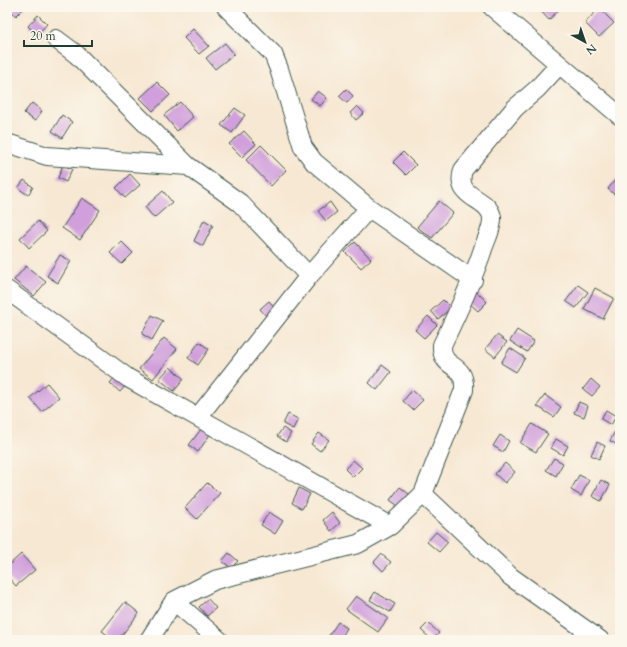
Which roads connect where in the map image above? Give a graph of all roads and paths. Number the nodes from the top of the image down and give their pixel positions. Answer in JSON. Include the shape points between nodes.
{"nodes":[{"id":1,"x":226,"y":7,"type":"edge"},
{"id":2,"x":492,"y":7,"type":"edge"},
{"id":3,"x":56,"y":39,"type":"dead end"},
{"id":4,"x":559,"y":64,"type":"junction"},
{"id":5,"x":620,"y":116,"type":"edge"},
{"id":6,"x":7,"y":143,"type":"edge"},
{"id":7,"x":188,"y":166,"type":"junction"},
{"id":8,"x":369,"y":208,"type":"junction"},
{"id":9,"x":309,"y":276,"type":"junction"},
{"id":10,"x":472,"y":280,"type":"junction"},
{"id":11,"x":7,"y":290,"type":"edge"},
{"id":12,"x":198,"y":417,"type":"junction"},
{"id":13,"x":423,"y":494,"type":"junction"},
{"id":14,"x":390,"y":526,"type":"junction"},
{"id":15,"x":174,"y":601,"type":"junction"},
{"id":16,"x":149,"y":640,"type":"edge"},
{"id":17,"x":219,"y":640,"type":"edge"},
{"id":18,"x":600,"y":640,"type":"edge"}],
"edges":[{"from":1,"to":8,"type":"street","via":[[272,54],[303,147],[314,162]]},
{"from":2,"to":4,"type":"street"},
{"from":3,"to":7,"type":"street","via":[[76,54]]},
{"from":4,"to":5,"type":"street"},
{"from":4,"to":10,"type":"street","via":[[537,89],[515,108],[462,170],[461,187],[490,211],[492,218]]},
{"from":6,"to":7,"type":"street","via":[[47,156]]},
{"from":7,"to":9,"type":"street","via":[[240,203]]},
{"from":8,"to":9,"type":"street"},
{"from":8,"to":10,"type":"street"},
{"from":9,"to":12,"type":"street"},
{"from":10,"to":13,"type":"street","via":[[442,345],[444,360],[462,372],[465,379],[464,390]]},
{"from":11,"to":12,"type":"street","via":[[128,378]]},
{"from":12,"to":14,"type":"street"},
{"from":13,"to":14,"type":"street"},
{"from":13,"to":18,"type":"street","via":[[511,577]]},
{"from":14,"to":15,"type":"street","via":[[358,544],[216,580]]},
{"from":15,"to":16,"type":"street"},
{"from":15,"to":17,"type":"street"}]}
